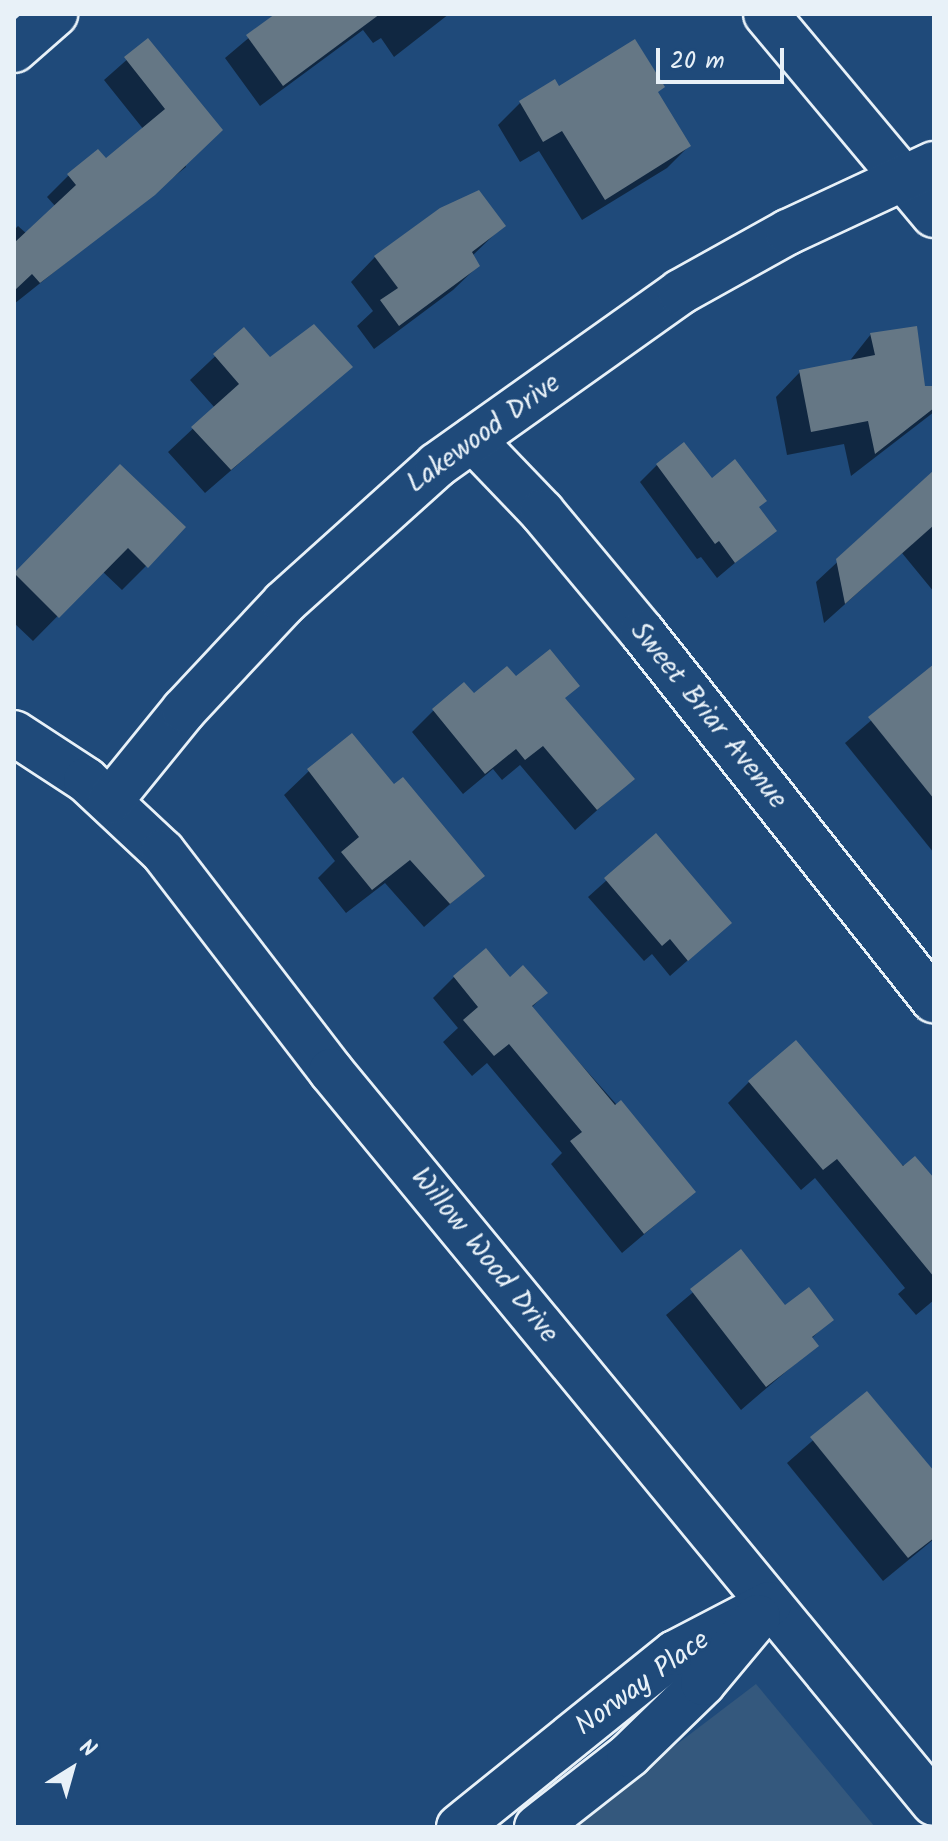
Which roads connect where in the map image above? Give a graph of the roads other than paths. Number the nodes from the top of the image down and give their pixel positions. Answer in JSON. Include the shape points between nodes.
{"nodes":[{"id":1,"x":55,"y":14,"type":"edge"},
{"id":2,"x":766,"y":14,"type":"edge"},
{"id":3,"x":14,"y":50,"type":"edge"},
{"id":4,"x":918,"y":171,"type":"edge"},
{"id":5,"x":934,"y":215,"type":"edge"},
{"id":6,"x":473,"y":440,"type":"junction"},
{"id":7,"x":14,"y":733,"type":"edge"},
{"id":8,"x":110,"y":801,"type":"junction"},
{"id":9,"x":934,"y":1000,"type":"edge"},
{"id":10,"x":769,"y":1604,"type":"junction"},
{"id":11,"x":934,"y":1803,"type":"edge"},
{"id":12,"x":459,"y":1827,"type":"edge"},
{"id":13,"x":537,"y":1827,"type":"edge"}],
"edges":[{"from":1,"to":3,"type":"street"},
{"from":2,"to":4,"type":"street"},
{"from":4,"to":5,"type":"street"},
{"from":4,"to":6,"type":"street","name":"Lakewood Drive","via":[[680,292]]},
{"from":6,"to":8,"type":"street","name":"Lakewood Drive","via":[[392,503],[284,603],[184,710]]},
{"from":6,"to":9,"type":"street","name":"Sweet Briar Avenue","via":[[542,512],[642,632]]},
{"from":7,"to":8,"type":"street","name":"Willow Wood Drive"},
{"from":8,"to":10,"type":"street","name":"Willow Wood Drive","via":[[163,852],[331,1071]]},
{"from":10,"to":11,"type":"street","name":"Willow Wood Drive"},
{"from":10,"to":12,"type":"street","name":"Norway Place","via":[[675,1653]]},
{"from":10,"to":13,"type":"street","name":"Norway Place","via":[[703,1683],[639,1745]]}]}
